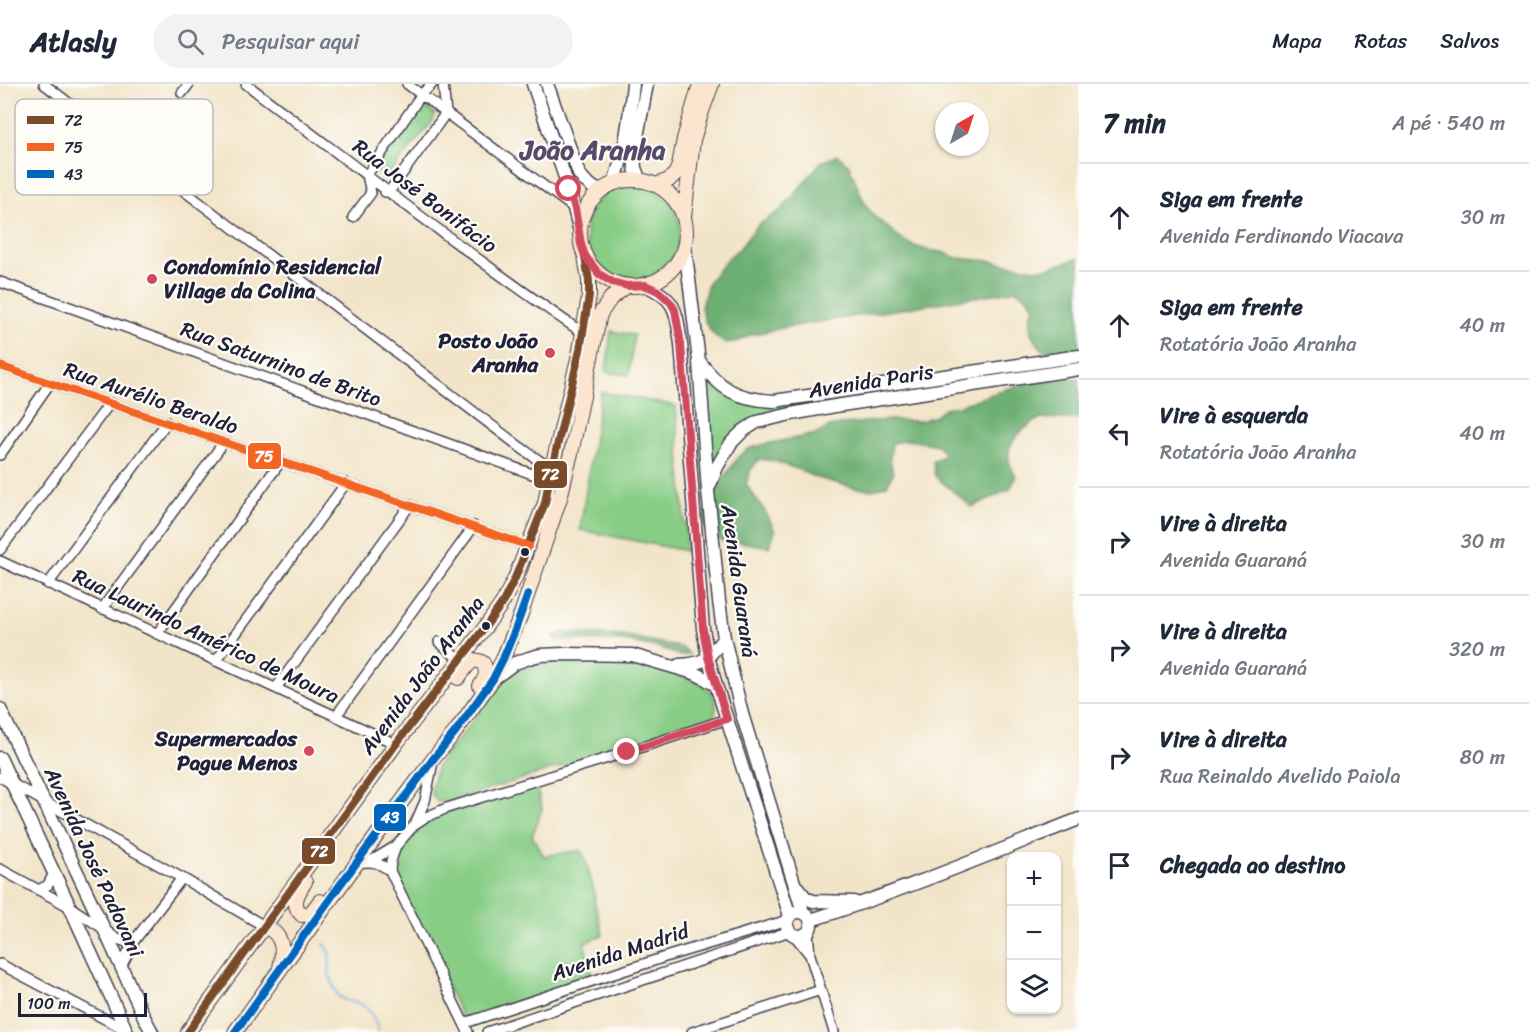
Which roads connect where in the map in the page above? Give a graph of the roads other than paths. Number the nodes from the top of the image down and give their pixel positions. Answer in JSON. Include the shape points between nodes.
{"nodes":[{"id":1,"x":44,"y":84,"type":"edge"},
{"id":2,"x":189,"y":84,"type":"edge"},
{"id":3,"x":246,"y":84,"type":"edge"},
{"id":4,"x":407,"y":84,"type":"edge"},
{"id":5,"x":432,"y":84,"type":"edge"},
{"id":6,"x":443,"y":84,"type":"edge"},
{"id":7,"x":533,"y":84,"type":"edge"},
{"id":8,"x":547,"y":84,"type":"edge"},
{"id":9,"x":633,"y":84,"type":"edge"},
{"id":10,"x":647,"y":84,"type":"edge"},
{"id":11,"x":700,"y":84,"type":"edge"},
{"id":12,"x":712,"y":84,"type":"edge"},
{"id":13,"x":182,"y":93,"type":"dead end"},
{"id":14,"x":421,"y":95,"type":"junction"},
{"id":15,"x":64,"y":99,"type":"edge"},
{"id":16,"x":446,"y":113,"type":"junction"},
{"id":17,"x":367,"y":175,"type":"junction"},
{"id":18,"x":640,"y":181,"type":"junction"},
{"id":19,"x":612,"y":184,"type":"junction"},
{"id":20,"x":656,"y":185,"type":"junction"},
{"id":21,"x":389,"y":192,"type":"junction"},
{"id":22,"x":599,"y":192,"type":"junction"},
{"id":23,"x":371,"y":193,"type":"junction"},
{"id":24,"x":190,"y":195,"type":"edge"},
{"id":25,"x":575,"y":209,"type":"junction"},
{"id":26,"x":353,"y":217,"type":"dead end"},
{"id":27,"x":684,"y":219,"type":"junction"},
{"id":28,"x":580,"y":232,"type":"junction"},
{"id":29,"x":685,"y":247,"type":"junction"},
{"id":30,"x":585,"y":256,"type":"junction"},
{"id":31,"x":0,"y":282,"type":"edge"},
{"id":32,"x":645,"y":285,"type":"junction"},
{"id":33,"x":627,"y":286,"type":"junction"},
{"id":34,"x":584,"y":333,"type":"junction"},
{"id":35,"x":1079,"y":356,"type":"edge"},
{"id":36,"x":699,"y":361,"type":"junction"},
{"id":37,"x":0,"y":366,"type":"edge"},
{"id":38,"x":1079,"y":369,"type":"edge"},
{"id":39,"x":50,"y":383,"type":"junction"},
{"id":40,"x":110,"y":403,"type":"junction"},
{"id":41,"x":167,"y":422,"type":"junction"},
{"id":42,"x":224,"y":442,"type":"junction"},
{"id":43,"x":520,"y":447,"type":"junction"},
{"id":44,"x":0,"y":455,"type":"edge"},
{"id":45,"x":281,"y":461,"type":"junction"},
{"id":46,"x":513,"y":467,"type":"junction"},
{"id":47,"x":550,"y":475,"type":"junction"},
{"id":48,"x":346,"y":483,"type":"junction"},
{"id":49,"x":708,"y":491,"type":"junction"},
{"id":50,"x":410,"y":505,"type":"junction"},
{"id":51,"x":474,"y":526,"type":"junction"},
{"id":52,"x":529,"y":546,"type":"junction"},
{"id":53,"x":0,"y":550,"type":"edge"},
{"id":54,"x":0,"y":561,"type":"edge"},
{"id":55,"x":48,"y":584,"type":"junction"},
{"id":56,"x":102,"y":609,"type":"junction"},
{"id":57,"x":157,"y":634,"type":"junction"},
{"id":58,"x":724,"y":638,"type":"junction"},
{"id":59,"x":440,"y":642,"type":"dead end"},
{"id":60,"x":708,"y":657,"type":"junction"},
{"id":61,"x":460,"y":660,"type":"junction"},
{"id":62,"x":216,"y":661,"type":"junction"},
{"id":63,"x":669,"y":665,"type":"junction"},
{"id":64,"x":493,"y":679,"type":"junction"},
{"id":65,"x":716,"y":685,"type":"junction"},
{"id":66,"x":276,"y":688,"type":"junction"},
{"id":67,"x":434,"y":693,"type":"junction"},
{"id":68,"x":0,"y":709,"type":"edge"},
{"id":69,"x":336,"y":716,"type":"junction"},
{"id":70,"x":727,"y":719,"type":"junction"},
{"id":71,"x":456,"y":731,"type":"junction"},
{"id":72,"x":396,"y":744,"type":"junction"},
{"id":73,"x":0,"y":758,"type":"edge"},
{"id":74,"x":434,"y":758,"type":"junction"},
{"id":75,"x":0,"y":777,"type":"edge"},
{"id":76,"x":12,"y":783,"type":"junction"},
{"id":77,"x":425,"y":801,"type":"junction"},
{"id":78,"x":45,"y":802,"type":"junction"},
{"id":79,"x":447,"y":808,"type":"junction"},
{"id":80,"x":1079,"y":819,"type":"edge"},
{"id":81,"x":415,"y":824,"type":"junction"},
{"id":82,"x":330,"y":837,"type":"junction"},
{"id":83,"x":396,"y":846,"type":"junction"},
{"id":84,"x":364,"y":862,"type":"junction"},
{"id":85,"x":0,"y":869,"type":"edge"},
{"id":86,"x":390,"y":871,"type":"junction"},
{"id":87,"x":790,"y":872,"type":"junction"},
{"id":88,"x":54,"y":873,"type":"junction"},
{"id":89,"x":182,"y":878,"type":"junction"},
{"id":90,"x":340,"y":885,"type":"junction"},
{"id":91,"x":38,"y":890,"type":"junction"},
{"id":92,"x":867,"y":902,"type":"junction"},
{"id":93,"x":70,"y":907,"type":"junction"},
{"id":94,"x":807,"y":916,"type":"junction"},
{"id":95,"x":790,"y":925,"type":"junction"},
{"id":96,"x":264,"y":926,"type":"junction"},
{"id":97,"x":104,"y":929,"type":"junction"},
{"id":98,"x":808,"y":933,"type":"junction"},
{"id":99,"x":134,"y":941,"type":"junction"},
{"id":100,"x":810,"y":955,"type":"junction"},
{"id":101,"x":0,"y":964,"type":"edge"},
{"id":102,"x":121,"y":967,"type":"junction"},
{"id":103,"x":280,"y":970,"type":"junction"},
{"id":104,"x":821,"y":990,"type":"junction"},
{"id":105,"x":145,"y":1019,"type":"junction"},
{"id":106,"x":466,"y":1028,"type":"edge"},
{"id":107,"x":127,"y":1032,"type":"edge"},
{"id":108,"x":142,"y":1032,"type":"edge"},
{"id":109,"x":152,"y":1032,"type":"edge"},
{"id":110,"x":188,"y":1032,"type":"edge"},
{"id":111,"x":235,"y":1032,"type":"edge"},
{"id":112,"x":487,"y":1032,"type":"edge"},
{"id":113,"x":692,"y":1032,"type":"edge"},
{"id":114,"x":834,"y":1032,"type":"edge"}],
"edges":[{"from":1,"to":15,"type":"street"},
{"from":2,"to":13,"type":"street"},
{"from":3,"to":17,"type":"street","name":"Rua José Bonifácio"},
{"from":4,"to":14,"type":"street"},
{"from":5,"to":14,"type":"street"},
{"from":6,"to":16,"type":"street"},
{"from":7,"to":25,"type":"street"},
{"from":8,"to":22,"type":"street","via":[[579,174]]},
{"from":9,"to":19,"type":"street","via":[[623,152]]},
{"from":10,"to":18,"type":"street","via":[[634,153]]},
{"from":11,"to":20,"type":"main road","via":[[676,173]]},
{"from":12,"to":27,"type":"main road","via":[[693,140]]},
{"from":14,"to":16,"type":"street"},
{"from":14,"to":17,"type":"street"},
{"from":16,"to":21,"type":"street"},
{"from":16,"to":25,"type":"street"},
{"from":17,"to":21,"type":"street","name":"Rua José Bonifácio"},
{"from":17,"to":23,"type":"street"},
{"from":18,"to":19,"type":"main road"},
{"from":18,"to":20,"type":"main road"},
{"from":19,"to":22,"type":"main road"},
{"from":20,"to":27,"type":"main road","via":[[678,205]]},
{"from":21,"to":23,"type":"street"},
{"from":21,"to":34,"type":"street","name":"Rua José Bonifácio"},
{"from":22,"to":28,"type":"main road","via":[[585,210]]},
{"from":23,"to":26,"type":"street"},
{"from":24,"to":43,"type":"street"},
{"from":25,"to":28,"type":"street"},
{"from":27,"to":29,"type":"main road"},
{"from":28,"to":30,"type":"main road"},
{"from":29,"to":32,"type":"main road","via":[[670,272]]},
{"from":29,"to":36,"type":"street","name":"Avenida Guaraná"},
{"from":30,"to":33,"type":"main road","via":[[599,274]]},
{"from":30,"to":34,"type":"main road","name":"Avenida João Aranha","via":[[589,296]]},
{"from":31,"to":46,"type":"street","name":"Rua Saturnino de Brito"},
{"from":32,"to":33,"type":"main road"},
{"from":32,"to":60,"type":"street","name":"Avenida Guaraná","via":[[671,303],[677,319]]},
{"from":33,"to":64,"type":"main road","via":[[611,298],[600,314],[560,498],[515,630]]},
{"from":34,"to":47,"type":"main road","name":"Avenida João Aranha"},
{"from":35,"to":36,"type":"street","name":"Avenida Paris","via":[[774,400],[735,394],[716,381]]},
{"from":36,"to":49,"type":"street","name":"Avenida Guaraná"},
{"from":37,"to":39,"type":"street","name":"Rua Aurélio Beraldo"},
{"from":38,"to":49,"type":"street","name":"Avenida Paris","via":[[835,406],[758,422],[732,443]]},
{"from":39,"to":40,"type":"street","name":"Rua Aurélio Beraldo"},
{"from":39,"to":44,"type":"street"},
{"from":40,"to":41,"type":"street","name":"Rua Aurélio Beraldo"},
{"from":40,"to":53,"type":"street"},
{"from":41,"to":42,"type":"street","name":"Rua Aurélio Beraldo"},
{"from":41,"to":55,"type":"street"},
{"from":42,"to":45,"type":"street","name":"Rua Aurélio Beraldo"},
{"from":42,"to":56,"type":"street"},
{"from":43,"to":46,"type":"street"},
{"from":43,"to":47,"type":"street"},
{"from":45,"to":48,"type":"street","name":"Rua Aurélio Beraldo"},
{"from":45,"to":57,"type":"street"},
{"from":46,"to":47,"type":"street","name":"Rua Saturnino de Brito"},
{"from":47,"to":52,"type":"main road","name":"Avenida João Aranha","via":[[545,503]]},
{"from":48,"to":50,"type":"street","name":"Rua Aurélio Beraldo"},
{"from":48,"to":62,"type":"street"},
{"from":49,"to":58,"type":"street","name":"Avenida Guaraná"},
{"from":50,"to":51,"type":"street","name":"Rua Aurélio Beraldo"},
{"from":50,"to":66,"type":"street"},
{"from":51,"to":52,"type":"street","name":"Rua Aurélio Beraldo"},
{"from":51,"to":69,"type":"street"},
{"from":52,"to":61,"type":"main road","name":"Avenida João Aranha","via":[[503,602]]},
{"from":54,"to":55,"type":"street","name":"Rua Laurindo Américo de Moura"},
{"from":55,"to":56,"type":"street","name":"Rua Laurindo Américo de Moura"},
{"from":56,"to":57,"type":"street","name":"Rua Laurindo Américo de Moura"},
{"from":57,"to":62,"type":"street","name":"Rua Laurindo Américo de Moura"},
{"from":58,"to":60,"type":"street"},
{"from":58,"to":87,"type":"street","name":"Avenida Guaraná","via":[[742,714]]},
{"from":59,"to":61,"type":"street"},
{"from":60,"to":63,"type":"street","via":[[698,664]]},
{"from":60,"to":65,"type":"street","name":"Avenida Guaraná"},
{"from":61,"to":67,"type":"main road","name":"Avenida João Aranha"},
{"from":62,"to":66,"type":"street","name":"Rua Laurindo Américo de Moura"},
{"from":63,"to":64,"type":"street","via":[[632,655],[540,655],[515,663]]},
{"from":63,"to":65,"type":"street"},
{"from":64,"to":71,"type":"main road"},
{"from":65,"to":70,"type":"street","name":"Avenida Guaraná"},
{"from":66,"to":69,"type":"street","name":"Rua Laurindo Américo de Moura"},
{"from":67,"to":71,"type":"main road","via":[[452,685],[474,660],[483,663],[486,677],[457,719]]},
{"from":67,"to":72,"type":"main road","name":"Avenida João Aranha"},
{"from":68,"to":78,"type":"street","name":"Avenida José Padovani"},
{"from":69,"to":72,"type":"street","name":"Rua Laurindo Américo de Moura"},
{"from":70,"to":79,"type":"street"},
{"from":70,"to":95,"type":"street","name":"Avenida Guaraná"},
{"from":71,"to":74,"type":"main road"},
{"from":72,"to":82,"type":"main road","name":"Avenida João Aranha"},
{"from":73,"to":76,"type":"street","name":"Avenida José Padovani"},
{"from":74,"to":77,"type":"street"},
{"from":74,"to":84,"type":"main road"},
{"from":75,"to":76,"type":"street"},
{"from":76,"to":78,"type":"street"},
{"from":76,"to":88,"type":"street","name":"Avenida José Padovani"},
{"from":77,"to":79,"type":"street"},
{"from":77,"to":81,"type":"street"},
{"from":78,"to":89,"type":"street"},
{"from":78,"to":97,"type":"street","name":"Avenida José Padovani"},
{"from":79,"to":81,"type":"street"},
{"from":80,"to":92,"type":"street"},
{"from":81,"to":83,"type":"street"},
{"from":82,"to":90,"type":"main road","via":[[329,849],[297,893],[296,907],[302,915],[310,914],[330,890]]},
{"from":82,"to":96,"type":"main road","name":"Avenida João Aranha"},
{"from":83,"to":84,"type":"street"},
{"from":83,"to":86,"type":"street"},
{"from":84,"to":86,"type":"street","via":[[382,865]]},
{"from":84,"to":90,"type":"main road"},
{"from":85,"to":91,"type":"street"},
{"from":86,"to":106,"type":"street"},
{"from":87,"to":92,"type":"street","via":[[800,892],[813,901]]},
{"from":87,"to":94,"type":"street","name":"Avenida Guaraná"},
{"from":88,"to":91,"type":"street","via":[[48,885]]},
{"from":88,"to":93,"type":"street","name":"Avenida José Padovani"},
{"from":89,"to":96,"type":"street"},
{"from":89,"to":99,"type":"street"},
{"from":90,"to":103,"type":"main road"},
{"from":91,"to":93,"type":"street"},
{"from":92,"to":94,"type":"street"},
{"from":93,"to":97,"type":"street"},
{"from":93,"to":107,"type":"street","name":"Avenida José Padovani"},
{"from":94,"to":95,"type":"street","via":[[795,912]]},
{"from":94,"to":98,"type":"street","via":[[811,924]]},
{"from":95,"to":98,"type":"street","via":[[804,935]]},
{"from":95,"to":100,"type":"street","name":"Avenida Guaraná"},
{"from":95,"to":106,"type":"street","name":"Avenida Madrid","via":[[665,957]]},
{"from":95,"to":112,"type":"street","name":"Avenida Madrid"},
{"from":96,"to":103,"type":"main road","via":[[274,931],[280,942]]},
{"from":96,"to":110,"type":"main road","name":"Avenida João Aranha"},
{"from":97,"to":99,"type":"street","via":[[117,939]]},
{"from":97,"to":102,"type":"street","name":"Avenida José Padovani"},
{"from":98,"to":100,"type":"street","name":"Avenida Guaraná"},
{"from":99,"to":102,"type":"street"},
{"from":100,"to":104,"type":"street","name":"Avenida Guaraná"},
{"from":101,"to":107,"type":"street"},
{"from":102,"to":105,"type":"street","name":"Avenida José Padovani"},
{"from":103,"to":111,"type":"main road"},
{"from":104,"to":113,"type":"street"},
{"from":104,"to":114,"type":"street","name":"Avenida Guaraná"},
{"from":105,"to":108,"type":"street"},
{"from":105,"to":109,"type":"street","name":"Avenida José Padovani"}]}
